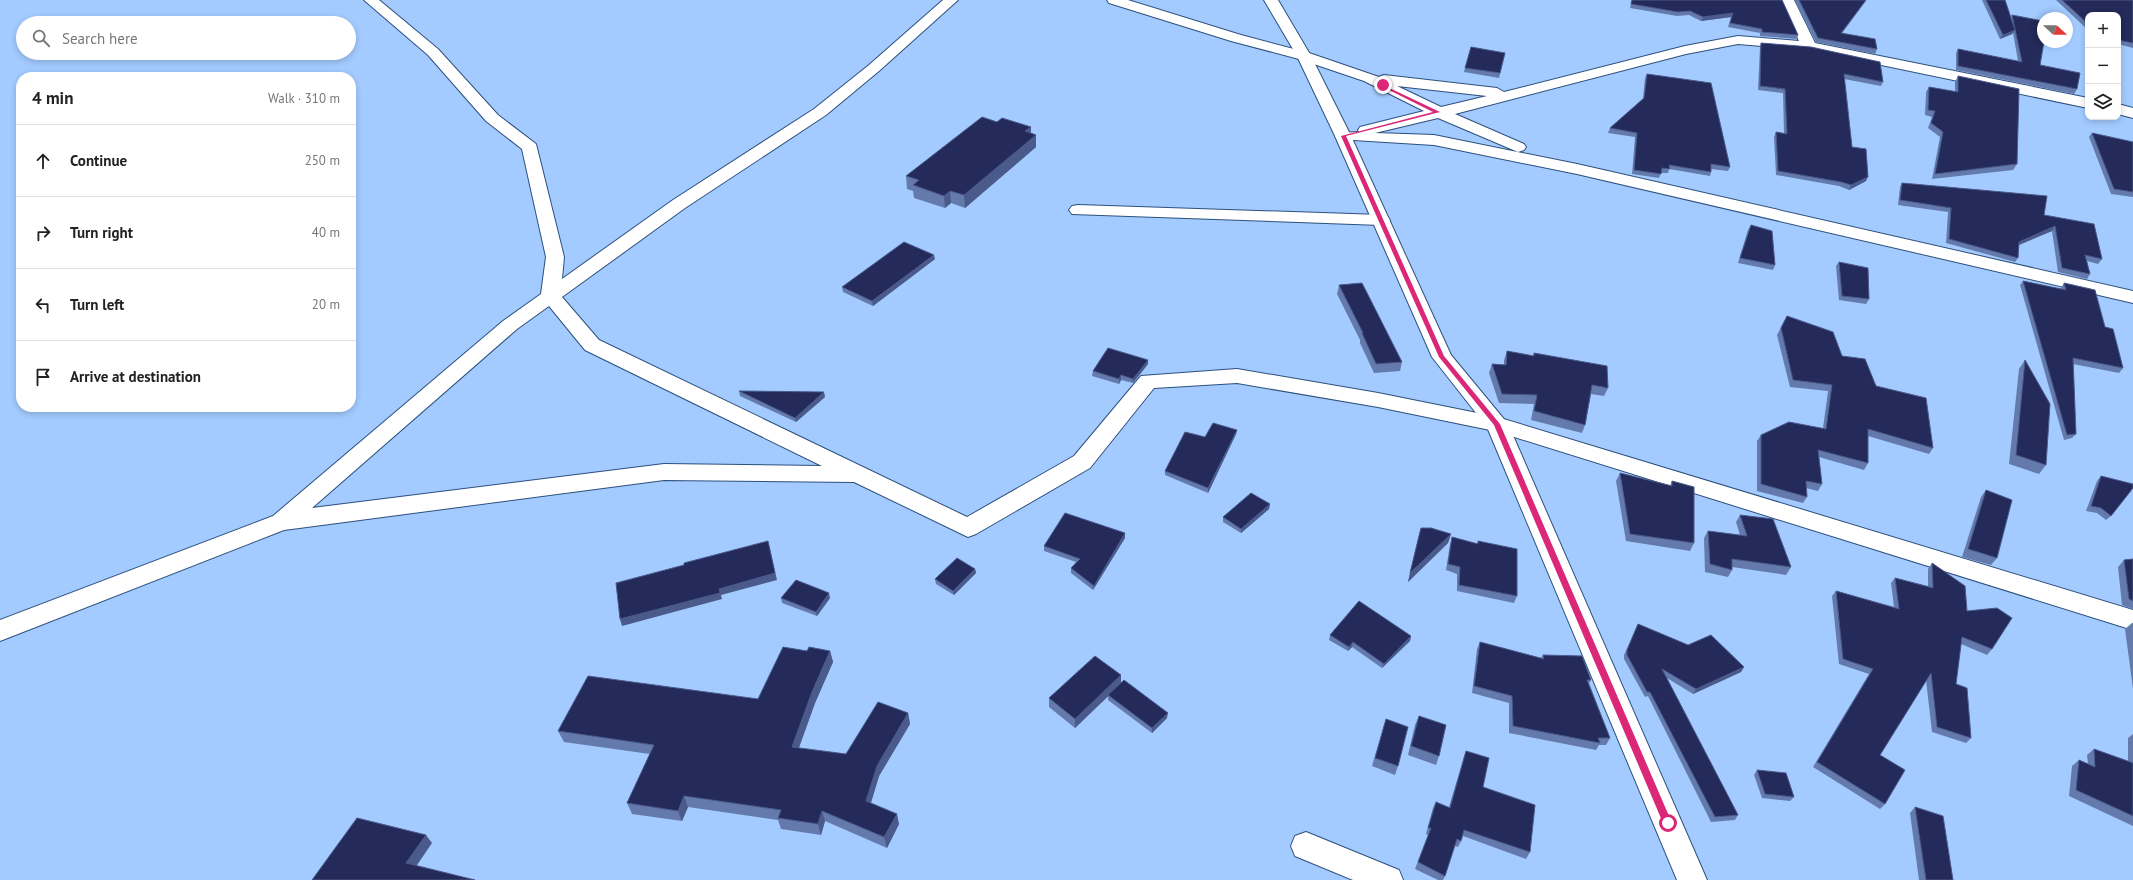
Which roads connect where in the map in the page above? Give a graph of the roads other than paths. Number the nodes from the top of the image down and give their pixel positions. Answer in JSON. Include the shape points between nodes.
{"nodes":[{"id":1,"x":371,"y":0,"type":"edge"},
{"id":2,"x":951,"y":0,"type":"edge"},
{"id":3,"x":1114,"y":0,"type":"edge"},
{"id":4,"x":1272,"y":0,"type":"edge"},
{"id":5,"x":1787,"y":0,"type":"edge"},
{"id":6,"x":1809,"y":46,"type":"junction"},
{"id":7,"x":1304,"y":56,"type":"junction"},
{"id":8,"x":1369,"y":78,"type":"junction"},
{"id":9,"x":1513,"y":95,"type":"junction"},
{"id":10,"x":2085,"y":102,"type":"edge"},
{"id":11,"x":2121,"y":110,"type":"edge"},
{"id":12,"x":1438,"y":112,"type":"junction"},
{"id":13,"x":2133,"y":112,"type":"edge"},
{"id":14,"x":1343,"y":136,"type":"junction"},
{"id":15,"x":1577,"y":169,"type":"junction"},
{"id":16,"x":1078,"y":210,"type":"dead end"},
{"id":17,"x":1381,"y":220,"type":"junction"},
{"id":18,"x":550,"y":295,"type":"junction"},
{"id":19,"x":2133,"y":297,"type":"edge"},
{"id":20,"x":1497,"y":424,"type":"junction"},
{"id":21,"x":859,"y":476,"type":"junction"},
{"id":22,"x":281,"y":522,"type":"junction"},
{"id":23,"x":2133,"y":620,"type":"edge"},
{"id":24,"x":0,"y":631,"type":"edge"},
{"id":25,"x":1306,"y":846,"type":"dead end"},
{"id":26,"x":1388,"y":880,"type":"edge"},
{"id":27,"x":1692,"y":880,"type":"edge"}],
"edges":[{"from":1,"to":18,"type":"street","via":[[433,52],[492,118],[530,147],[555,257]]},
{"from":2,"to":18,"type":"street","via":[[820,112],[679,204]]},
{"from":3,"to":7,"type":"street"},
{"from":4,"to":7,"type":"street"},
{"from":5,"to":6,"type":"street"},
{"from":6,"to":9,"type":"street","via":[[1738,40],[1685,50]]},
{"from":6,"to":10,"type":"street"},
{"from":7,"to":8,"type":"street"},
{"from":7,"to":14,"type":"street"},
{"from":8,"to":9,"type":"street"},
{"from":8,"to":12,"type":"street"},
{"from":9,"to":12,"type":"street"},
{"from":11,"to":13,"type":"street"},
{"from":12,"to":14,"type":"street"},
{"from":12,"to":15,"type":"street","via":[[1503,142]]},
{"from":14,"to":15,"type":"street","via":[[1434,140]]},
{"from":14,"to":17,"type":"street"},
{"from":15,"to":19,"type":"street"},
{"from":16,"to":17,"type":"street"},
{"from":17,"to":20,"type":"street","via":[[1442,357]]},
{"from":18,"to":21,"type":"street","via":[[592,345]]},
{"from":18,"to":22,"type":"street","via":[[510,325]]},
{"from":20,"to":21,"type":"street","via":[[1237,376],[1148,381],[1082,462],[968,528]]},
{"from":20,"to":23,"type":"street"},
{"from":20,"to":27,"type":"street"},
{"from":21,"to":22,"type":"street","via":[[664,472]]},
{"from":22,"to":24,"type":"street"},
{"from":25,"to":26,"type":"street"}]}
